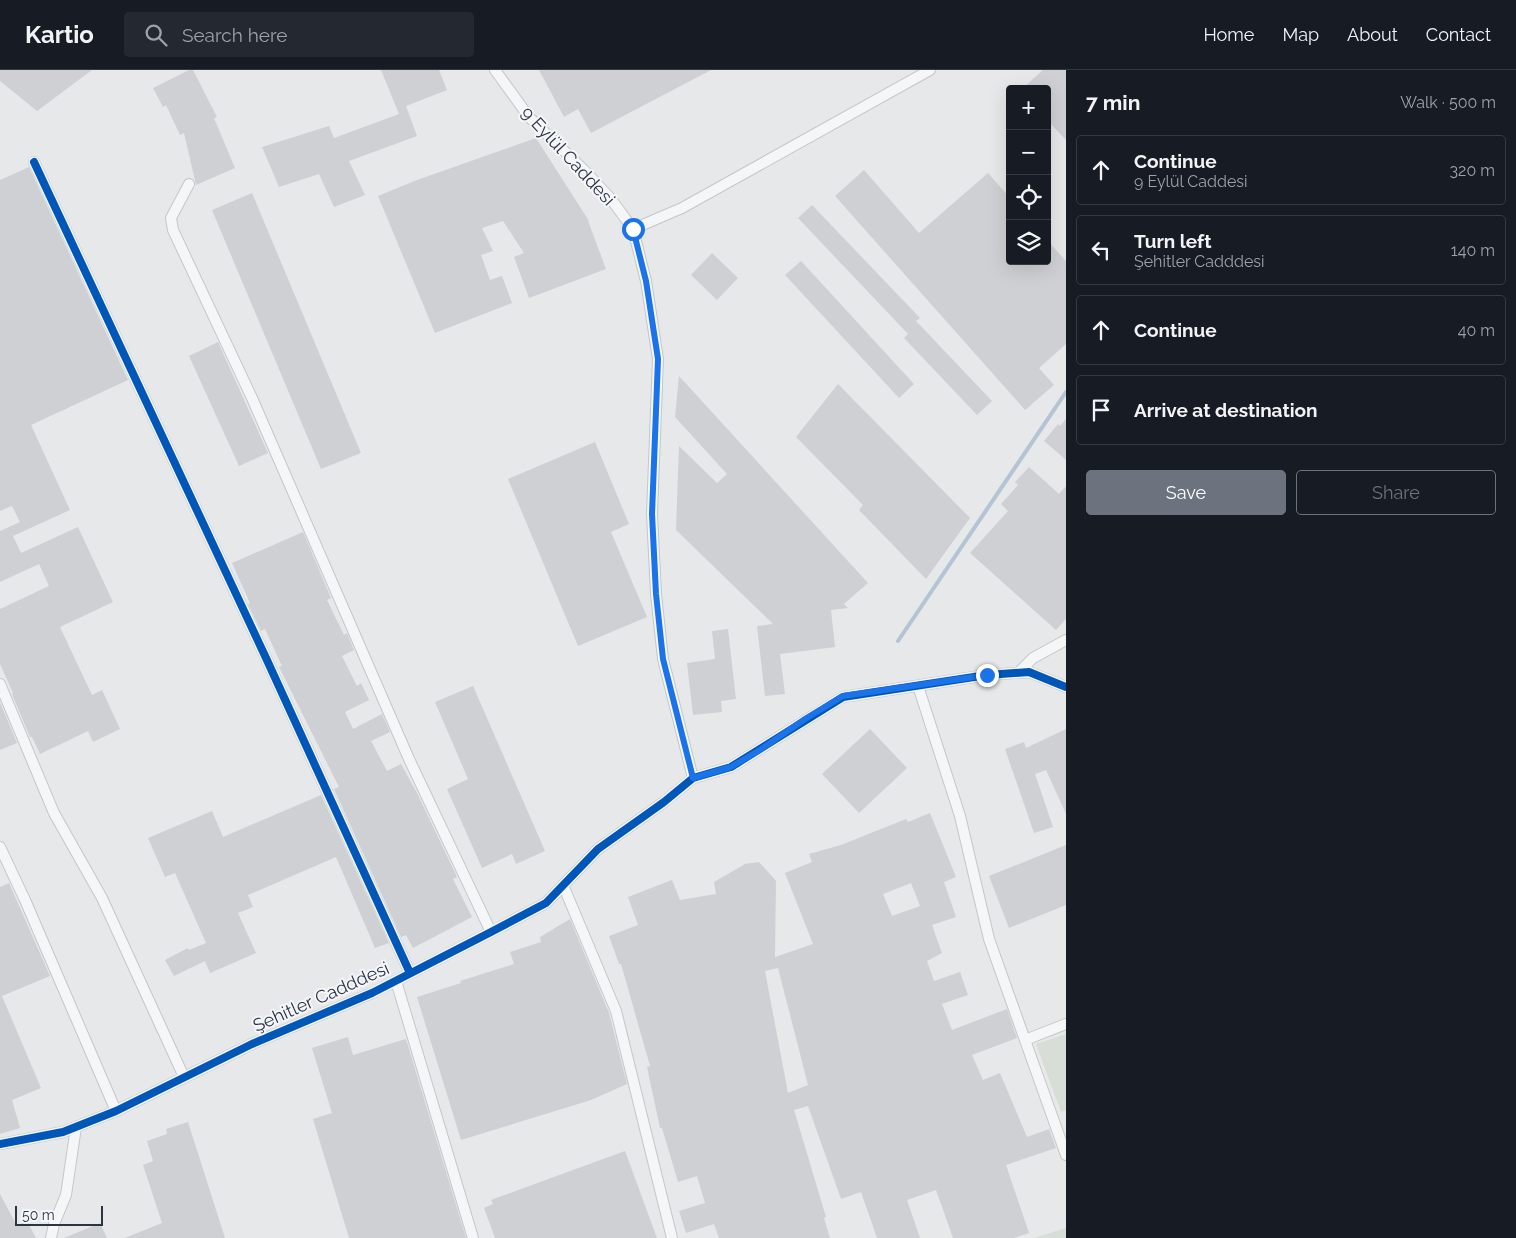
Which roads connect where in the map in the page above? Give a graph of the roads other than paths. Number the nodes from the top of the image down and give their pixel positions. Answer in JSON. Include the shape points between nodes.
{"nodes":[{"id":1,"x":495,"y":70,"type":"edge"},
{"id":2,"x":930,"y":70,"type":"edge"},
{"id":3,"x":34,"y":162,"type":"dead end"},
{"id":4,"x":189,"y":184,"type":"dead end"},
{"id":5,"x":633,"y":229,"type":"junction"},
{"id":6,"x":1066,"y":640,"type":"edge"},
{"id":7,"x":1018,"y":673,"type":"junction"},
{"id":8,"x":0,"y":684,"type":"edge"},
{"id":9,"x":918,"y":686,"type":"junction"},
{"id":10,"x":1066,"y":687,"type":"edge"},
{"id":11,"x":693,"y":778,"type":"junction"},
{"id":12,"x":0,"y":847,"type":"edge"},
{"id":13,"x":563,"y":885,"type":"junction"},
{"id":14,"x":491,"y":932,"type":"junction"},
{"id":15,"x":410,"y":973,"type":"junction"},
{"id":16,"x":396,"y":981,"type":"junction"},
{"id":17,"x":1066,"y":1024,"type":"edge"},
{"id":18,"x":1025,"y":1040,"type":"junction"},
{"id":19,"x":184,"y":1076,"type":"junction"},
{"id":20,"x":116,"y":1111,"type":"junction"},
{"id":21,"x":76,"y":1127,"type":"junction"},
{"id":22,"x":0,"y":1144,"type":"edge"},
{"id":23,"x":1066,"y":1156,"type":"edge"},
{"id":24,"x":51,"y":1238,"type":"edge"},
{"id":25,"x":473,"y":1238,"type":"edge"},
{"id":26,"x":672,"y":1238,"type":"edge"}],
"edges":[{"from":1,"to":5,"type":"street","name":"9 Eylül Caddesi","via":[[529,118],[584,170]]},
{"from":2,"to":5,"type":"street","via":[[682,208]]},
{"from":3,"to":15,"type":"street"},
{"from":4,"to":14,"type":"street","via":[[172,218],[173,230],[252,398],[409,759]]},
{"from":5,"to":11,"type":"street","name":"9 Eylül Caddesi","via":[[646,281],[658,359],[652,514],[663,659]]},
{"from":6,"to":7,"type":"street","via":[[1033,658]]},
{"from":7,"to":9,"type":"street","name":"Şehitler Cadddesi"},
{"from":7,"to":10,"type":"street","name":"Şehitler Cadddesi","via":[[1029,672]]},
{"from":8,"to":19,"type":"street","via":[[54,813],[102,898]]},
{"from":9,"to":11,"type":"street","name":"Şehitler Cadddesi","via":[[843,696],[731,767]]},
{"from":9,"to":18,"type":"street","via":[[960,816],[989,939]]},
{"from":11,"to":13,"type":"street","name":"Şehitler Cadddesi","via":[[598,850]]},
{"from":12,"to":20,"type":"street"},
{"from":13,"to":14,"type":"street","name":"Şehitler Cadddesi","via":[[546,903]]},
{"from":13,"to":26,"type":"street","via":[[616,1011]]},
{"from":14,"to":15,"type":"street","name":"Şehitler Cadddesi"},
{"from":15,"to":16,"type":"street","name":"Şehitler Cadddesi"},
{"from":16,"to":19,"type":"street","name":"Şehitler Cadddesi"},
{"from":16,"to":25,"type":"street"},
{"from":17,"to":18,"type":"street"},
{"from":18,"to":23,"type":"street"},
{"from":19,"to":20,"type":"street","name":"Şehitler Cadddesi"},
{"from":20,"to":21,"type":"street","name":"Şehitler Cadddesi"},
{"from":21,"to":22,"type":"street","name":"Şehitler Cadddesi"},
{"from":21,"to":24,"type":"street","via":[[66,1195]]}]}
